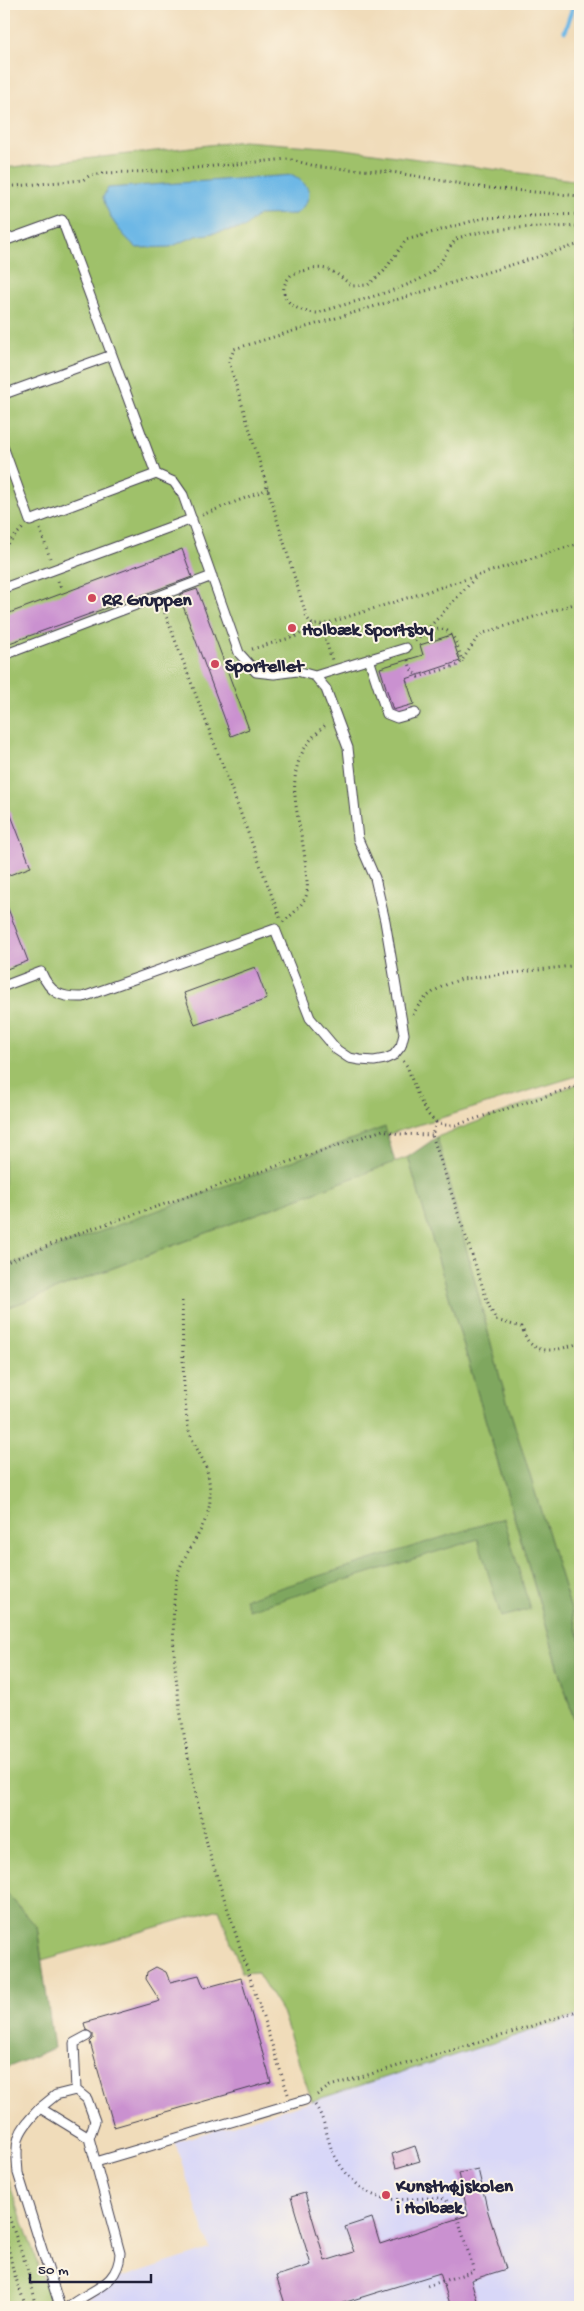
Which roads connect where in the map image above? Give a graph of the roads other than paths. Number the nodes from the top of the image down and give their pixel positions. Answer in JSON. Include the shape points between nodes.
{"nodes":[{"id":1,"x":4,"y":241,"type":"edge"},
{"id":2,"x":112,"y":354,"type":"junction"},
{"id":3,"x":4,"y":394,"type":"edge"},
{"id":4,"x":4,"y":449,"type":"edge"},
{"id":5,"x":156,"y":474,"type":"junction"},
{"id":6,"x":192,"y":519,"type":"junction"},
{"id":7,"x":212,"y":576,"type":"junction"},
{"id":8,"x":4,"y":588,"type":"edge"},
{"id":9,"x":406,"y":648,"type":"road end"},
{"id":10,"x":4,"y":654,"type":"edge"},
{"id":11,"x":369,"y":659,"type":"junction"},
{"id":12,"x":315,"y":676,"type":"junction"},
{"id":13,"x":415,"y":713,"type":"dead end"},
{"id":14,"x":4,"y":986,"type":"edge"},
{"id":15,"x":87,"y":2036,"type":"dead end"},
{"id":16,"x":76,"y":2090,"type":"junction"},
{"id":17,"x":305,"y":2100,"type":"road end"},
{"id":18,"x":40,"y":2108,"type":"junction"},
{"id":19,"x":89,"y":2138,"type":"junction"},
{"id":20,"x":96,"y":2162,"type":"junction"},
{"id":21,"x":60,"y":2307,"type":"edge"},
{"id":22,"x":68,"y":2307,"type":"edge"}],
"edges":[{"from":1,"to":2,"type":"lane","via":[[62,220]]},
{"from":2,"to":3,"type":"lane"},
{"from":2,"to":5,"type":"lane"},
{"from":4,"to":5,"type":"lane","via":[[34,520]]},
{"from":5,"to":6,"type":"lane","via":[[174,482],[180,489]]},
{"from":6,"to":7,"type":"lane"},
{"from":6,"to":8,"type":"lane"},
{"from":7,"to":10,"type":"lane"},
{"from":7,"to":12,"type":"lane","via":[[239,653],[256,672],[297,671]]},
{"from":9,"to":11,"type":"lane"},
{"from":11,"to":12,"type":"lane"},
{"from":11,"to":13,"type":"lane","via":[[387,714],[397,718]]},
{"from":12,"to":14,"type":"lane","via":[[326,689],[348,748],[358,839],[375,878],[385,921],[404,1034],[402,1046],[394,1055],[367,1061],[349,1058],[338,1050],[310,1018],[275,928],[83,997],[68,998],[57,993],[48,986],[41,972]]},
{"from":15,"to":16,"type":"lane","via":[[74,2043]]},
{"from":16,"to":18,"type":"lane","via":[[56,2095]]},
{"from":16,"to":19,"type":"lane","via":[[87,2099],[96,2121]]},
{"from":17,"to":20,"type":"lane"},
{"from":18,"to":19,"type":"lane"},
{"from":18,"to":21,"type":"lane","via":[[18,2136],[18,2174]]},
{"from":19,"to":20,"type":"lane"},
{"from":20,"to":22,"type":"lane","via":[[120,2253],[120,2265],[111,2279]]}]}
